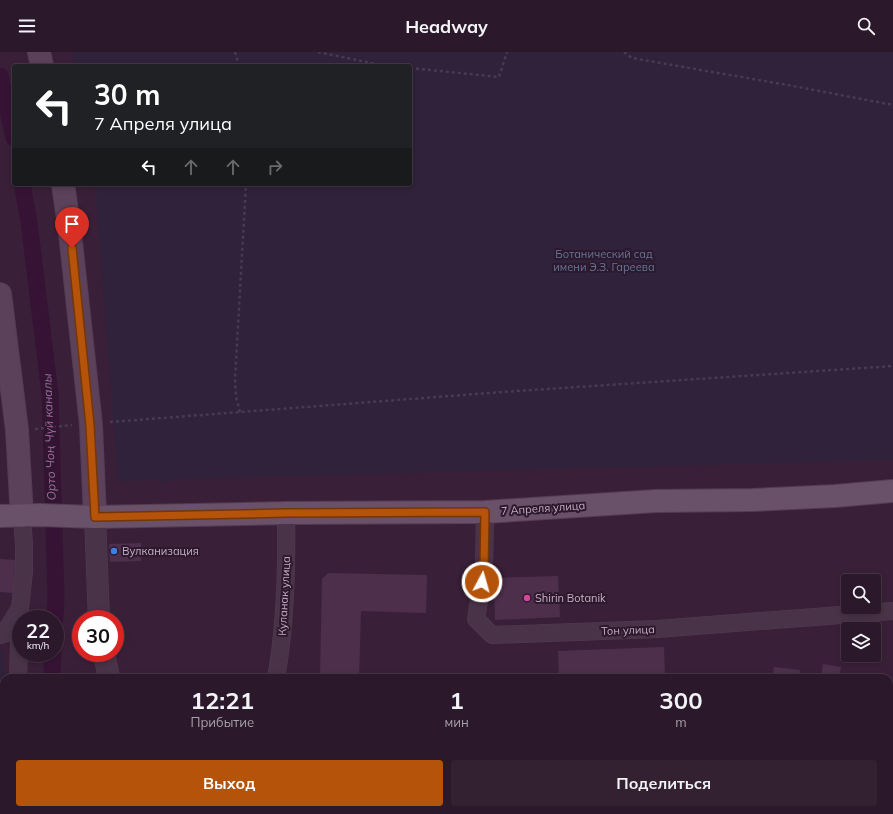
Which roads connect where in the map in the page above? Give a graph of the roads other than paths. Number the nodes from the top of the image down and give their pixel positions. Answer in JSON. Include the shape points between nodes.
{"nodes":[{"id":1,"x":39,"y":52,"type":"edge"},
{"id":2,"x":42,"y":64,"type":"edge"},
{"id":3,"x":63,"y":186,"type":"edge"},
{"id":4,"x":0,"y":294,"type":"edge"},
{"id":5,"x":893,"y":491,"type":"edge"},
{"id":6,"x":485,"y":512,"type":"junction"},
{"id":7,"x":286,"y":513,"type":"junction"},
{"id":8,"x":31,"y":515,"type":"junction"},
{"id":9,"x":0,"y":516,"type":"edge"},
{"id":10,"x":87,"y":516,"type":"junction"},
{"id":11,"x":20,"y":608,"type":"junction"},
{"id":12,"x":98,"y":610,"type":"edge"},
{"id":13,"x":893,"y":611,"type":"edge"},
{"id":14,"x":0,"y":635,"type":"edge"},
{"id":15,"x":106,"y":662,"type":"edge"},
{"id":16,"x":18,"y":674,"type":"edge"},
{"id":17,"x":108,"y":674,"type":"edge"},
{"id":18,"x":277,"y":674,"type":"edge"}],
"edges":[{"from":1,"to":2,"type":"main road"},
{"from":3,"to":10,"type":"main road","via":[[90,425]]},
{"from":4,"to":8,"type":"main road","via":[[17,430]]},
{"from":5,"to":6,"type":"main road","name":"7 Апреля улица","via":[[752,500],[656,501]]},
{"from":6,"to":7,"type":"main road","name":"7 Апреля улица"},
{"from":6,"to":13,"type":"street","name":"Тон улица","via":[[484,570],[476,619],[492,636],[658,629]]},
{"from":7,"to":10,"type":"main road","name":"7 Апреля улица"},
{"from":7,"to":18,"type":"street","name":"Куланак улица","via":[[287,558],[281,654]]},
{"from":8,"to":9,"type":"main road","name":"7 Апреля улица"},
{"from":8,"to":10,"type":"main road","name":"7 Апреля улица"},
{"from":8,"to":11,"type":"street","via":[[24,545]]},
{"from":10,"to":12,"type":"street"},
{"from":11,"to":14,"type":"street","via":[[4,634]]},
{"from":11,"to":16,"type":"street"},
{"from":15,"to":17,"type":"street"}]}
